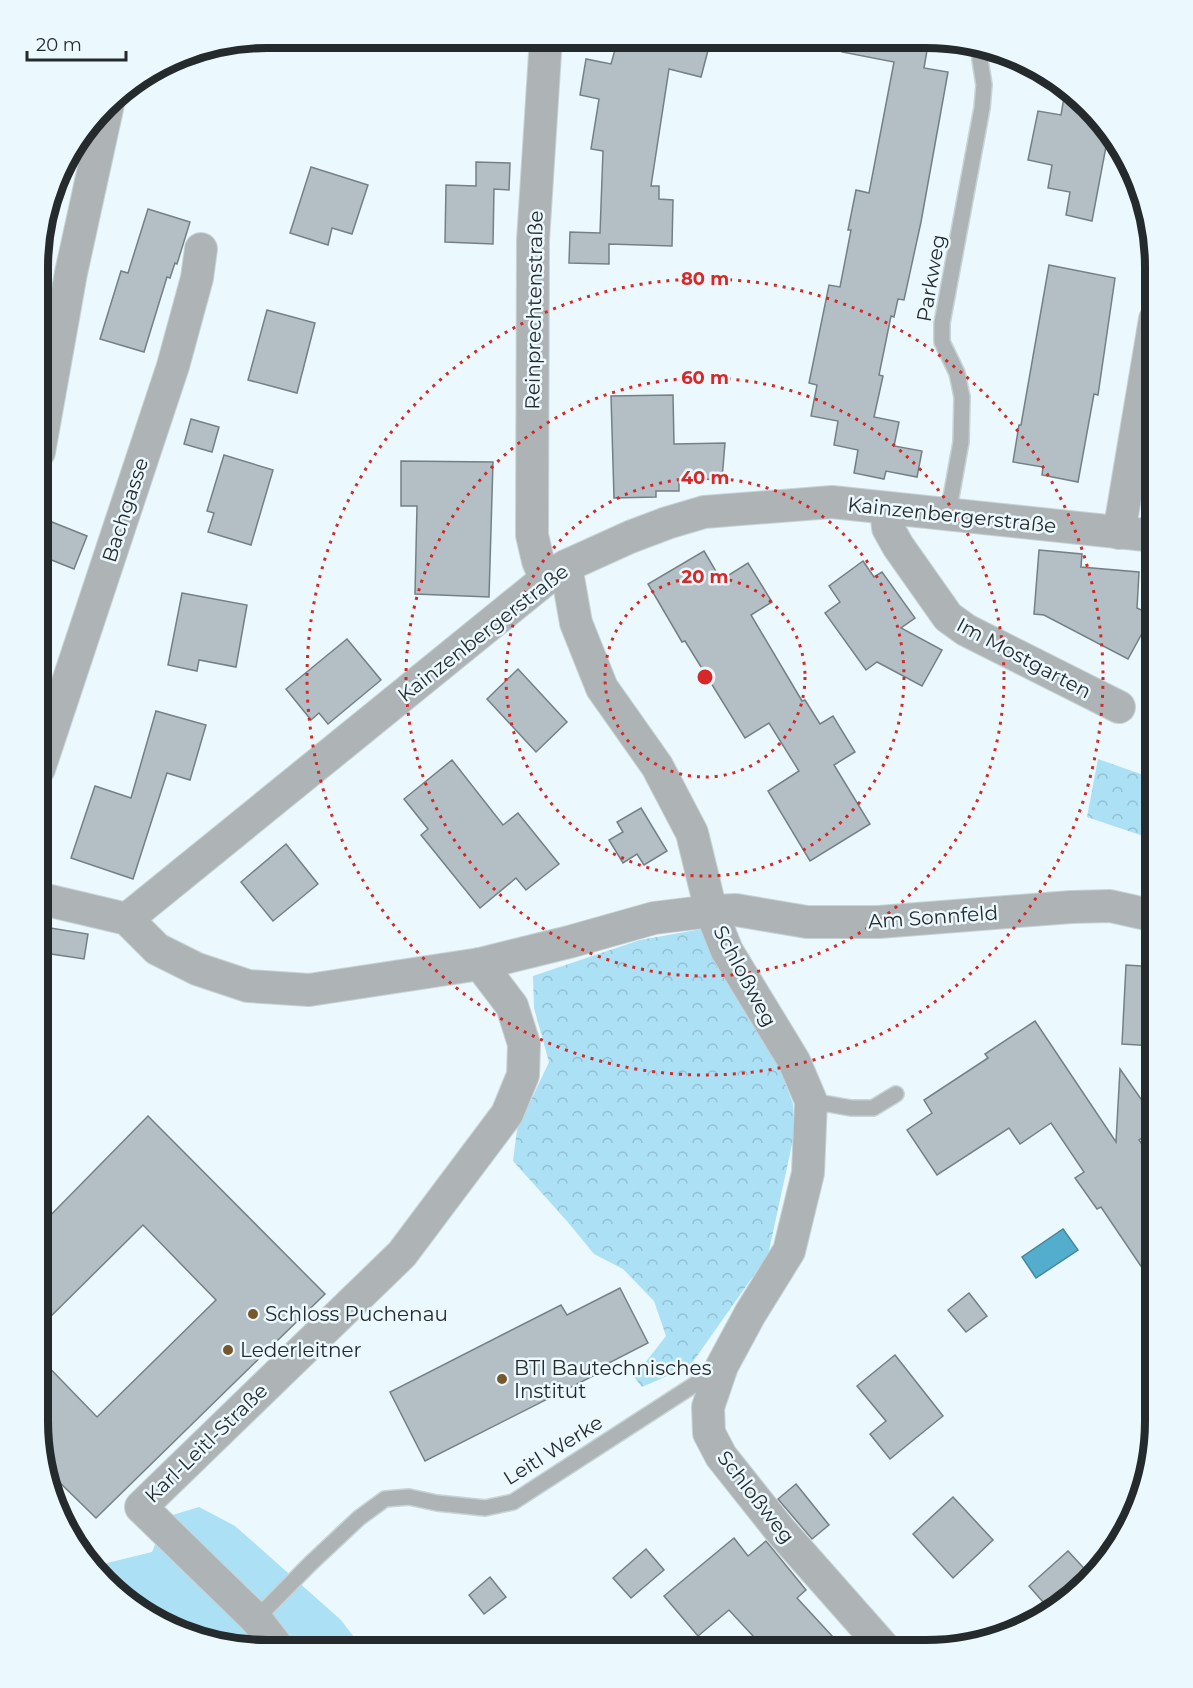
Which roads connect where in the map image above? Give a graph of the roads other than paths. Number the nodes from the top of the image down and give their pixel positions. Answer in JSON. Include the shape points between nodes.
{"nodes":[{"id":1,"x":545,"y":48,"type":"edge"},
{"id":2,"x":980,"y":55,"type":"edge"},
{"id":3,"x":100,"y":125,"type":"edge"},
{"id":4,"x":201,"y":249,"type":"dead end"},
{"id":5,"x":1145,"y":378,"type":"edge"},
{"id":6,"x":48,"y":402,"type":"edge"},
{"id":7,"x":886,"y":508,"type":"junction"},
{"id":8,"x":948,"y":514,"type":"junction"},
{"id":9,"x":1119,"y":533,"type":"junction"},
{"id":10,"x":1145,"y":535,"type":"edge"},
{"id":11,"x":556,"y":573,"type":"junction"},
{"id":12,"x":1119,"y":707,"type":"dead end"},
{"id":13,"x":48,"y":742,"type":"edge"},
{"id":14,"x":48,"y":900,"type":"edge"},
{"id":15,"x":711,"y":911,"type":"junction"},
{"id":16,"x":1145,"y":914,"type":"edge"},
{"id":17,"x":127,"y":919,"type":"junction"},
{"id":18,"x":480,"y":964,"type":"junction"},
{"id":19,"x":896,"y":1094,"type":"dead end"},
{"id":20,"x":812,"y":1101,"type":"junction"},
{"id":21,"x":722,"y":1366,"type":"junction"},
{"id":22,"x":256,"y":1619,"type":"junction"},
{"id":23,"x":272,"y":1640,"type":"edge"},
{"id":24,"x":877,"y":1640,"type":"edge"}],
"edges":[{"from":1,"to":11,"type":"street","name":"Reinprechtenstraße","via":[[532,240],[532,535],[538,561]]},
{"from":2,"to":8,"type":"lane","name":"Parkweg","via":[[982,108],[942,322],[942,342],[957,373],[962,397],[961,442]]},
{"from":3,"to":6,"type":"street"},
{"from":4,"to":13,"type":"street","name":"Bachgasse","via":[[173,366]]},
{"from":5,"to":9,"type":"street"},
{"from":7,"to":8,"type":"street","name":"Kainzenbergerstraße"},
{"from":7,"to":11,"type":"street","name":"Kainzenbergerstraße","via":[[832,502],[704,512],[639,533]]},
{"from":7,"to":12,"type":"street","name":"Im Mostgarten","via":[[888,528],[898,546],[948,617],[966,630]]},
{"from":8,"to":9,"type":"street","name":"Kainzenbergerstraße"},
{"from":9,"to":10,"type":"street","name":"Kainzenbergerstraße"},
{"from":11,"to":15,"type":"street","name":"Reinprechtenstraße","via":[[602,688],[657,766],[692,833]]},
{"from":11,"to":17,"type":"street","name":"Kainzenbergerstraße"},
{"from":14,"to":17,"type":"street"},
{"from":15,"to":16,"type":"street","name":"Am Sonnfeld","via":[[736,910],[807,922],[879,922],[1100,906]]},
{"from":15,"to":18,"type":"street","name":"Schloßweg","via":[[654,918]]},
{"from":15,"to":20,"type":"street","name":"Schloßweg","via":[[727,951],[794,1061]]},
{"from":17,"to":18,"type":"street","name":"Schloßweg","via":[[157,949],[197,969],[248,986],[309,990]]},
{"from":18,"to":22,"type":"street","name":"Karl-Leitl-Straße","via":[[512,1006],[524,1044],[524,1075],[507,1114],[402,1254],[141,1507]]},
{"from":19,"to":20,"type":"lane","via":[[873,1108]]},
{"from":20,"to":21,"type":"street","name":"Schloßweg","via":[[808,1173],[789,1251]]},
{"from":21,"to":22,"type":"lane","name":"Leitl Werke","via":[[513,1502],[485,1508],[409,1497],[385,1499],[359,1518]]},
{"from":21,"to":24,"type":"street","name":"Schloßweg","via":[[708,1407],[709,1433],[720,1456]]},
{"from":22,"to":23,"type":"street","name":"Karl-Leitl-Straße"}]}
